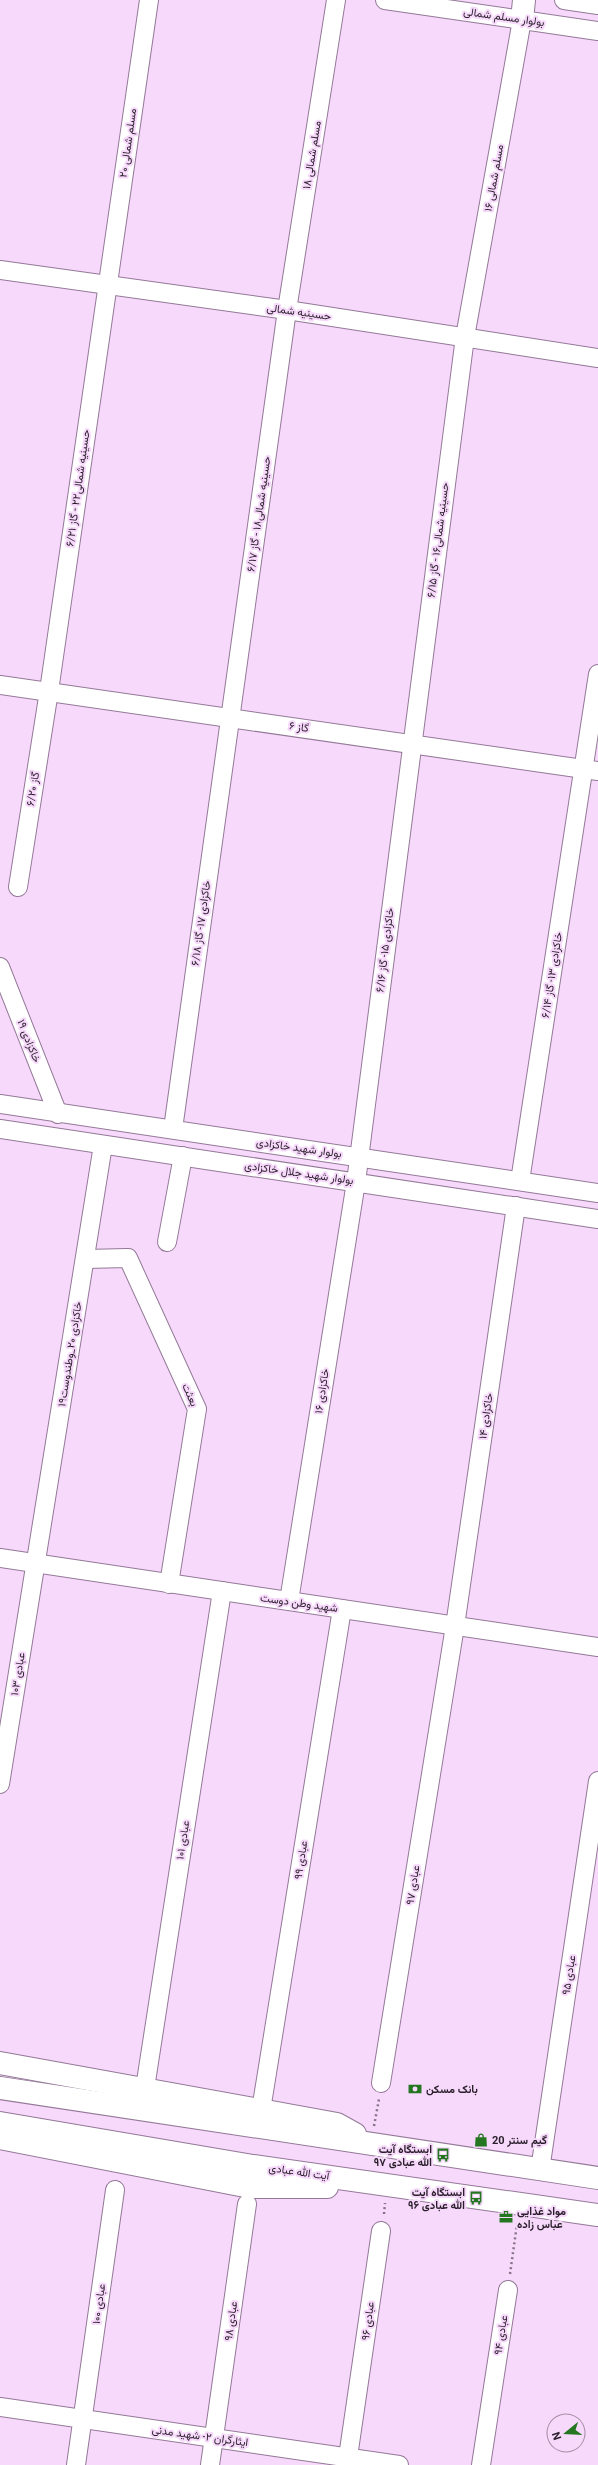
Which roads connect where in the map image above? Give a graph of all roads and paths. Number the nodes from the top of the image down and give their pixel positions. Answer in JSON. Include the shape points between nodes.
{"nodes":[{"id":1,"x":149,"y":0,"type":"edge"},
{"id":2,"x":336,"y":0,"type":"edge"},
{"id":3,"x":385,"y":0,"type":"edge"},
{"id":4,"x":564,"y":0,"type":"edge"},
{"id":5,"x":598,"y":5,"type":"edge"},
{"id":6,"x":523,"y":10,"type":"edge"},
{"id":7,"x":598,"y":31,"type":"edge"},
{"id":8,"x":0,"y":270,"type":"edge"},
{"id":9,"x":107,"y":285,"type":"junction"},
{"id":10,"x":287,"y":310,"type":"junction"},
{"id":11,"x":465,"y":337,"type":"junction"},
{"id":12,"x":598,"y":358,"type":"edge"},
{"id":13,"x":598,"y":674,"type":"edge"},
{"id":14,"x":0,"y":685,"type":"edge"},
{"id":15,"x":49,"y":691,"type":"junction"},
{"id":16,"x":230,"y":717,"type":"junction"},
{"id":17,"x":411,"y":744,"type":"junction"},
{"id":18,"x":591,"y":770,"type":"edge"},
{"id":19,"x":18,"y":887,"type":"dead end"},
{"id":20,"x":0,"y":967,"type":"edge"},
{"id":21,"x":0,"y":1104,"type":"edge"},
{"id":22,"x":58,"y":1114,"type":"junction"},
{"id":23,"x":0,"y":1129,"type":"edge"},
{"id":24,"x":173,"y":1129,"type":"junction"},
{"id":25,"x":103,"y":1145,"type":"junction"},
{"id":26,"x":183,"y":1156,"type":"junction"},
{"id":27,"x":358,"y":1157,"type":"junction"},
{"id":28,"x":520,"y":1181,"type":"junction"},
{"id":29,"x":356,"y":1182,"type":"junction"},
{"id":30,"x":598,"y":1192,"type":"edge"},
{"id":31,"x":516,"y":1206,"type":"junction"},
{"id":32,"x":598,"y":1219,"type":"edge"},
{"id":33,"x":167,"y":1242,"type":"dead end"},
{"id":34,"x":85,"y":1259,"type":"junction"},
{"id":35,"x":0,"y":1558,"type":"edge"},
{"id":36,"x":37,"y":1564,"type":"junction"},
{"id":37,"x":169,"y":1584,"type":"junction"},
{"id":38,"x":222,"y":1591,"type":"junction"},
{"id":39,"x":289,"y":1601,"type":"junction"},
{"id":40,"x":342,"y":1609,"type":"junction"},
{"id":41,"x":455,"y":1626,"type":"junction"},
{"id":42,"x":598,"y":1647,"type":"edge"},
{"id":43,"x":598,"y":1781,"type":"edge"},
{"id":44,"x":0,"y":1784,"type":"edge"},
{"id":45,"x":0,"y":2063,"type":"edge"},
{"id":46,"x":381,"y":2083,"type":"joint"},
{"id":47,"x":0,"y":2088,"type":"edge"},
{"id":48,"x":145,"y":2088,"type":"junction"},
{"id":49,"x":261,"y":2110,"type":"junction"},
{"id":50,"x":0,"y":2123,"type":"edge"},
{"id":51,"x":0,"y":2138,"type":"edge"},
{"id":52,"x":371,"y":2144,"type":"junction"},
{"id":53,"x":540,"y":2170,"type":"junction"},
{"id":54,"x":598,"y":2178,"type":"edge"},
{"id":55,"x":366,"y":2182,"type":"junction"},
{"id":56,"x":388,"y":2185,"type":"junction"},
{"id":57,"x":115,"y":2190,"type":"dead end"},
{"id":58,"x":247,"y":2204,"type":"dead end"},
{"id":59,"x":520,"y":2204,"type":"junction"},
{"id":60,"x":598,"y":2215,"type":"edge"},
{"id":61,"x":381,"y":2232,"type":"joint"},
{"id":62,"x":508,"y":2290,"type":"joint"},
{"id":63,"x":0,"y":2407,"type":"edge"},
{"id":64,"x":83,"y":2419,"type":"junction"},
{"id":65,"x":214,"y":2438,"type":"junction"},
{"id":66,"x":290,"y":2457,"type":"edge"},
{"id":67,"x":356,"y":2461,"type":"edge"},
{"id":68,"x":76,"y":2465,"type":"edge"},
{"id":69,"x":210,"y":2465,"type":"edge"},
{"id":70,"x":399,"y":2465,"type":"edge"},
{"id":71,"x":481,"y":2465,"type":"edge"}],
"edges":[{"from":1,"to":9,"type":"street","name":"مسلم شمالی ۲۰"},
{"from":2,"to":10,"type":"street","name":"مسلم شمالی ۱۸"},
{"from":3,"to":6,"type":"street","name":"بولوار مسلم شمالی"},
{"from":4,"to":5,"type":"street"},
{"from":6,"to":7,"type":"street","name":"بولوار مسلم شمالی"},
{"from":6,"to":11,"type":"street","name":"مسلم شمالی ۱۶"},
{"from":8,"to":9,"type":"street","name":"حسینیه شمالی"},
{"from":9,"to":10,"type":"street","name":"حسینیه شمالی"},
{"from":9,"to":15,"type":"street","name":"حسینیه شمالی۲۲ - گاز ۶/۲۱"},
{"from":10,"to":11,"type":"street","name":"حسینیه شمالی"},
{"from":10,"to":16,"type":"street","name":"حسینیه شمالی۱۸ - گاز ۶/۱۷"},
{"from":11,"to":12,"type":"street","name":"حسینیه شمالی"},
{"from":11,"to":17,"type":"street","name":"حسینیه شمالی۱۶ - گاز ۶/۱۵"},
{"from":13,"to":18,"type":"street","name":"خاکزادی ۱۳- گاز ۶/۱۴"},
{"from":14,"to":15,"type":"street","name":"گاز ۶"},
{"from":15,"to":16,"type":"street","name":"گاز ۶"},
{"from":15,"to":19,"type":"street","name":"گاز ۶/۲۰"},
{"from":16,"to":17,"type":"street","name":"گاز ۶"},
{"from":16,"to":24,"type":"street","name":"خاکزادی ۱۷- گاز ۶/۱۸"},
{"from":17,"to":18,"type":"street","name":"گاز ۶"},
{"from":17,"to":27,"type":"street","name":"خاکزادی ۱۵- گاز ۶/۱۶"},
{"from":18,"to":28,"type":"street","name":"خاکزادی ۱۳- گاز ۶/۱۴"},
{"from":20,"to":22,"type":"street","name":"خاکزادی ۱۹"},
{"from":21,"to":22,"type":"street","name":"بولوار شهید خاکزادی"},
{"from":22,"to":24,"type":"street","name":"بولوار شهید خاکزادی"},
{"from":23,"to":25,"type":"street","name":"بولوار شهید جلال خاکزادی"},
{"from":24,"to":27,"type":"street","name":"بولوار شهید خاکزادی"},
{"from":25,"to":26,"type":"street","name":"بولوار شهید جلال خاکزادی"},
{"from":25,"to":34,"type":"street","name":"خاکزادی ۲۰_وطندوست۱۹"},
{"from":26,"to":29,"type":"street","name":"بولوار شهید جلال خاکزادی"},
{"from":26,"to":33,"type":"street"},
{"from":27,"to":28,"type":"street","name":"بولوار شهید خاکزادی"},
{"from":27,"to":29,"type":"street","name":"خاکزادی ۱۵- گاز ۶/۱۶"},
{"from":28,"to":30,"type":"street","name":"بولوار شهید خاکزادی"},
{"from":29,"to":31,"type":"street","name":"بولوار شهید جلال خاکزادی"},
{"from":29,"to":39,"type":"street","name":"خاکزادی ۱۶"},
{"from":31,"to":32,"type":"street","name":"بولوار شهید جلال خاکزادی"},
{"from":31,"to":41,"type":"street","name":"خاکزادی ۱۴"},
{"from":34,"to":36,"type":"street","name":"خاکزادی ۲۰_وطندوست۱۹"},
{"from":34,"to":37,"type":"street","name":"بعثت","via":[[128,1258],[197,1409]]},
{"from":35,"to":36,"type":"street","name":"شهید وطن دوست"},
{"from":36,"to":37,"type":"street","name":"شهید وطن دوست"},
{"from":36,"to":44,"type":"street","name":"عبادی ۱۰۳"},
{"from":37,"to":38,"type":"street","name":"شهید وطن دوست"},
{"from":38,"to":39,"type":"street","name":"شهید وطن دوست"},
{"from":38,"to":48,"type":"street","name":"عبادی ۱۰۱"},
{"from":39,"to":40,"type":"street","name":"شهید وطن دوست"},
{"from":40,"to":41,"type":"street","name":"شهید وطن دوست"},
{"from":40,"to":49,"type":"street","name":"عبادی ۹۹"},
{"from":41,"to":42,"type":"street","name":"شهید وطن دوست"},
{"from":41,"to":46,"type":"street","name":"عبادی ۹۷"},
{"from":43,"to":53,"type":"street","name":"عبادی ۹۵"},
{"from":45,"to":48,"type":"main road"},
{"from":46,"to":52,"type":"path"},
{"from":47,"to":52,"type":"main road"},
{"from":48,"to":49,"type":"main road"},
{"from":49,"to":52,"type":"main road","via":[[337,2124]]},
{"from":50,"to":55,"type":"main road","name":"آیت الله عبادی","via":[[253,2166]]},
{"from":51,"to":55,"type":"main road","via":[[250,2187],[319,2188]]},
{"from":52,"to":53,"type":"main road"},
{"from":53,"to":54,"type":"main road"},
{"from":55,"to":56,"type":"main road","name":"آیت الله عبادی"},
{"from":56,"to":59,"type":"main road","name":"آیت الله عبادی"},
{"from":56,"to":61,"type":"path"},
{"from":57,"to":64,"type":"street","name":"عبادی ۱۰۰"},
{"from":58,"to":65,"type":"street","name":"عبادی ۹۸"},
{"from":59,"to":60,"type":"main road","name":"آیت الله عبادی"},
{"from":59,"to":62,"type":"path"},
{"from":61,"to":67,"type":"street","name":"عبادی ۹۶"},
{"from":62,"to":71,"type":"street","name":"عبادی ۹۴"},
{"from":63,"to":64,"type":"street","name":"ایثارگران ۲- شهید مدنی"},
{"from":64,"to":65,"type":"street","name":"ایثارگران ۲- شهید مدنی"},
{"from":64,"to":68,"type":"street","name":"عبادی ۱۰۰"},
{"from":65,"to":66,"type":"street","name":"ایثارگران ۲- شهید مدنی"},
{"from":65,"to":69,"type":"street","name":"عبادی ۹۸"},
{"from":66,"to":67,"type":"street","name":"ایثارگران ۲- شهید مدنی"},
{"from":67,"to":70,"type":"street","name":"ایثارگران ۲- شهید مدنی"}]}
